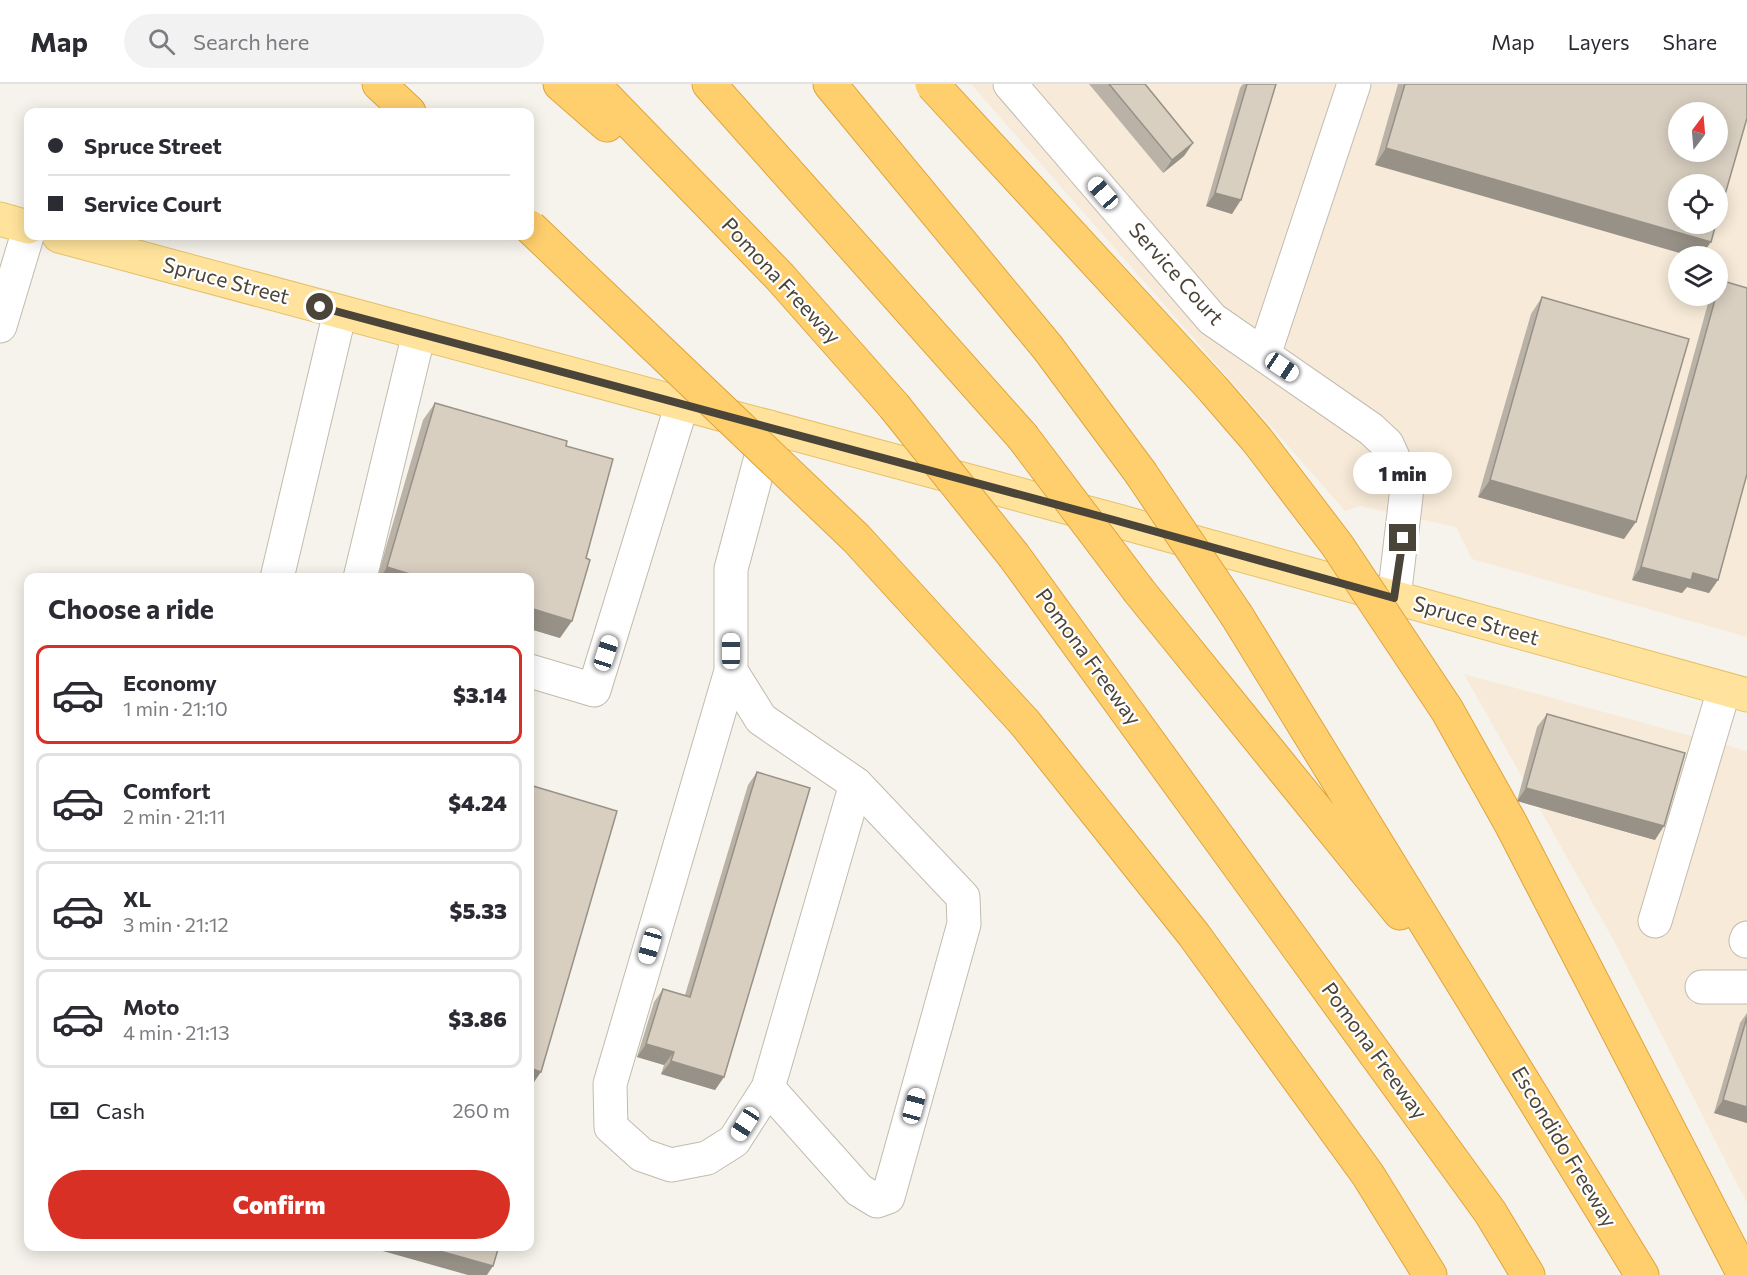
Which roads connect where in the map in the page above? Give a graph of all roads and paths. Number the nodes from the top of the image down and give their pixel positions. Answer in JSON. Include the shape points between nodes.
{"nodes":[{"id":1,"x":380,"y":84,"type":"edge"},
{"id":2,"x":560,"y":84,"type":"edge"},
{"id":3,"x":593,"y":84,"type":"edge"},
{"id":4,"x":709,"y":84,"type":"edge"},
{"id":5,"x":830,"y":84,"type":"edge"},
{"id":6,"x":932,"y":84,"type":"edge"},
{"id":7,"x":1010,"y":84,"type":"edge"},
{"id":8,"x":1354,"y":84,"type":"edge"},
{"id":9,"x":405,"y":108,"type":"edge"},
{"id":10,"x":0,"y":219,"type":"edge"},
{"id":11,"x":24,"y":226,"type":"edge"},
{"id":12,"x":534,"y":231,"type":"edge"},
{"id":13,"x":25,"y":240,"type":"edge"},
{"id":14,"x":74,"y":240,"type":"edge"},
{"id":15,"x":780,"y":277,"type":"junction"},
{"id":16,"x":7,"y":278,"type":"edge"},
{"id":17,"x":340,"y":312,"type":"junction"},
{"id":18,"x":0,"y":326,"type":"edge"},
{"id":19,"x":419,"y":333,"type":"junction"},
{"id":20,"x":1264,"y":355,"type":"junction"},
{"id":21,"x":682,"y":404,"type":"junction"},
{"id":22,"x":769,"y":427,"type":"junction"},
{"id":23,"x":278,"y":573,"type":"edge"},
{"id":24,"x":361,"y":573,"type":"edge"},
{"id":25,"x":1394,"y":598,"type":"junction"},
{"id":26,"x":732,"y":671,"type":"junction"},
{"id":27,"x":534,"y":672,"type":"edge"},
{"id":28,"x":1735,"y":693,"type":"edge"},
{"id":29,"x":856,"y":784,"type":"junction"},
{"id":30,"x":1655,"y":921,"type":"dead end"},
{"id":31,"x":1702,"y":987,"type":"dead end"},
{"id":32,"x":1747,"y":987,"type":"edge"},
{"id":33,"x":1486,"y":1019,"type":"junction"},
{"id":34,"x":768,"y":1088,"type":"junction"},
{"id":35,"x":1430,"y":1275,"type":"edge"},
{"id":36,"x":1528,"y":1275,"type":"edge"},
{"id":37,"x":1642,"y":1275,"type":"edge"},
{"id":38,"x":1744,"y":1275,"type":"edge"}],
"edges":[{"from":1,"to":9,"type":"highway"},
{"from":2,"to":15,"type":"highway"},
{"from":3,"to":15,"type":"highway","name":"Pomona Freeway"},
{"from":4,"to":33,"type":"highway","bridge":true,"via":[[1022,436],[1139,591]]},
{"from":5,"to":33,"type":"highway","bridge":true,"via":[[1048,348],[1140,472],[1238,616]]},
{"from":6,"to":38,"type":"highway","bridge":true,"via":[[1214,389],[1375,598],[1447,710],[1501,805]]},
{"from":7,"to":20,"type":"street","name":"Service Court","via":[[1212,319]]},
{"from":8,"to":20,"type":"street"},
{"from":10,"to":11,"type":"main road"},
{"from":12,"to":35,"type":"highway","bridge":true,"via":[[856,538],[1024,723],[1194,935],[1368,1175]]},
{"from":13,"to":16,"type":"street"},
{"from":14,"to":17,"type":"main road","name":"Spruce Street"},
{"from":15,"to":36,"type":"highway","name":"Pomona Freeway","bridge":true,"via":[[894,406],[1014,556],[1484,1202]]},
{"from":16,"to":18,"type":"street"},
{"from":17,"to":19,"type":"main road","name":"Spruce Street"},
{"from":17,"to":23,"type":"street"},
{"from":19,"to":21,"type":"main road","name":"Spruce Street"},
{"from":19,"to":24,"type":"street"},
{"from":20,"to":25,"type":"street","name":"Service Court","via":[[1371,429],[1395,458],[1407,488]]},
{"from":21,"to":22,"type":"main road","name":"Spruce Street"},
{"from":21,"to":27,"type":"street","via":[[594,690]]},
{"from":22,"to":25,"type":"main road","name":"Spruce Street"},
{"from":22,"to":26,"type":"street","via":[[731,569]]},
{"from":25,"to":28,"type":"main road","name":"Spruce Street"},
{"from":26,"to":29,"type":"street","via":[[761,719]]},
{"from":26,"to":34,"type":"street","via":[[610,1084],[611,1127],[642,1155],[671,1166],[707,1158],[734,1141]]},
{"from":28,"to":30,"type":"street"},
{"from":29,"to":34,"type":"street"},
{"from":29,"to":34,"type":"street","via":[[963,897],[964,924],[888,1197],[878,1201],[859,1190]]},
{"from":31,"to":32,"type":"street"},
{"from":33,"to":37,"type":"highway","name":"Escondido Freeway"}]}
